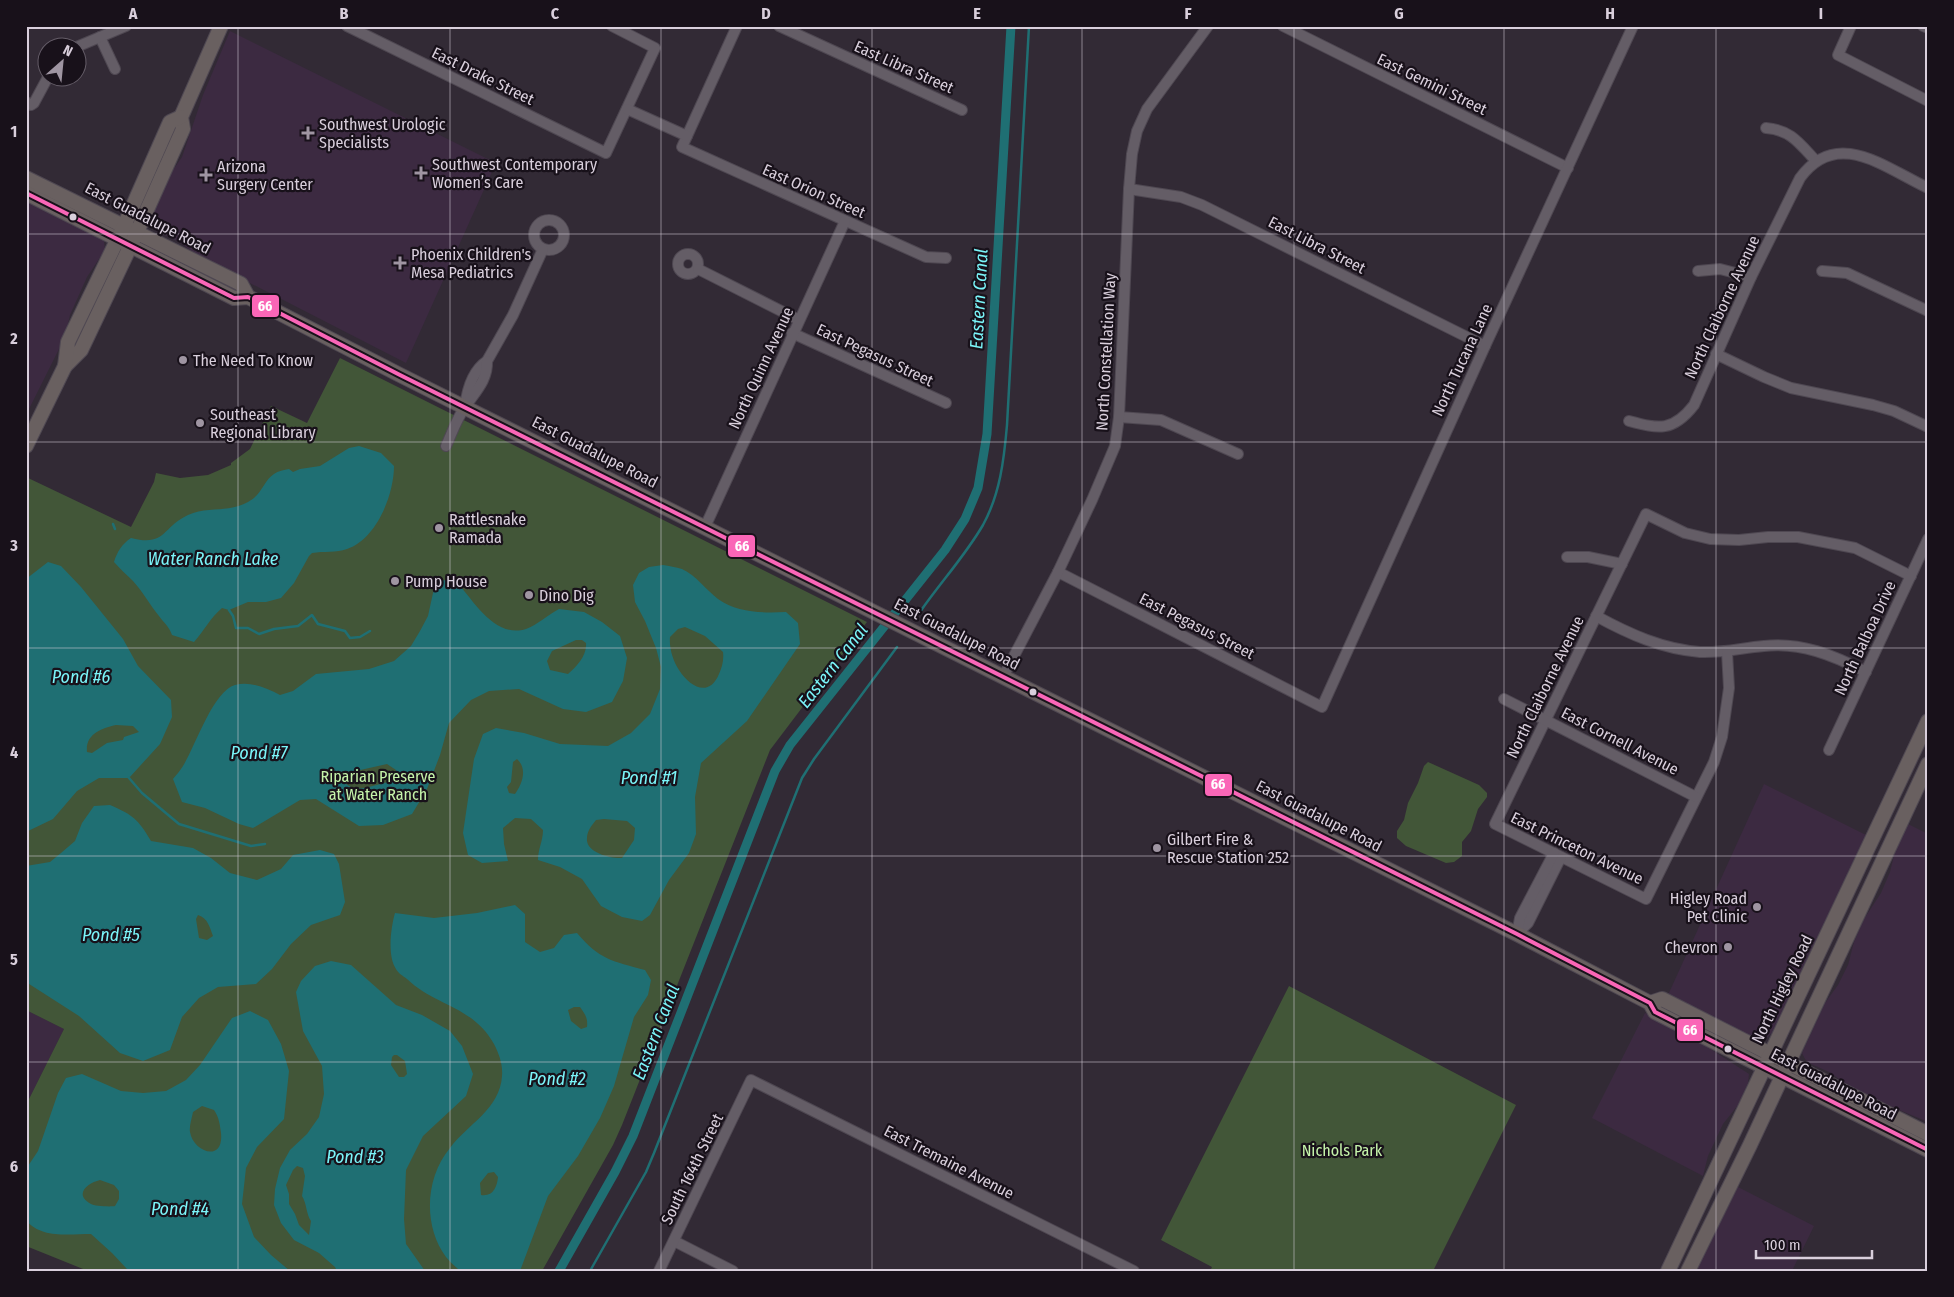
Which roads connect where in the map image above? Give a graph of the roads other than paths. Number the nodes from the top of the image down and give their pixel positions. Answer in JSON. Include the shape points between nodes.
{"nodes":[{"id":1,"x":126,"y":26,"type":"edge"},
{"id":2,"x":221,"y":26,"type":"edge"},
{"id":3,"x":347,"y":26,"type":"edge"},
{"id":4,"x":612,"y":26,"type":"edge"},
{"id":5,"x":737,"y":26,"type":"edge"},
{"id":6,"x":779,"y":26,"type":"edge"},
{"id":7,"x":1208,"y":26,"type":"edge"},
{"id":8,"x":1283,"y":26,"type":"edge"},
{"id":9,"x":1633,"y":26,"type":"edge"},
{"id":10,"x":1851,"y":26,"type":"edge"},
{"id":11,"x":1923,"y":26,"type":"edge"},
{"id":12,"x":1928,"y":28,"type":"edge"},
{"id":13,"x":100,"y":37,"type":"junction"},
{"id":14,"x":88,"y":42,"type":"edge"},
{"id":15,"x":115,"y":69,"type":"dead end"},
{"id":16,"x":43,"y":88,"type":"edge"},
{"id":17,"x":1928,"y":101,"type":"edge"},
{"id":18,"x":29,"y":103,"type":"edge"},
{"id":19,"x":627,"y":108,"type":"junction"},
{"id":20,"x":962,"y":110,"type":"dead end"},
{"id":21,"x":181,"y":117,"type":"junction"},
{"id":22,"x":1766,"y":128,"type":"dead end"},
{"id":23,"x":686,"y":136,"type":"junction"},
{"id":24,"x":1816,"y":160,"type":"junction"},
{"id":25,"x":1568,"y":168,"type":"junction"},
{"id":26,"x":26,"y":178,"type":"edge"},
{"id":27,"x":1927,"y":185,"type":"edge"},
{"id":28,"x":1129,"y":189,"type":"junction"},
{"id":29,"x":26,"y":193,"type":"edge"},
{"id":30,"x":845,"y":221,"type":"junction"},
{"id":31,"x":121,"y":233,"type":"junction"},
{"id":32,"x":134,"y":239,"type":"junction"},
{"id":33,"x":543,"y":249,"type":"dead end"},
{"id":34,"x":946,"y":258,"type":"dead end"},
{"id":35,"x":698,"y":269,"type":"dead end"},
{"id":36,"x":1698,"y":271,"type":"dead end"},
{"id":37,"x":1822,"y":271,"type":"dead end"},
{"id":38,"x":1751,"y":277,"type":"junction"},
{"id":39,"x":1928,"y":311,"type":"edge"},
{"id":40,"x":799,"y":320,"type":"junction"},
{"id":41,"x":792,"y":333,"type":"junction"},
{"id":42,"x":1485,"y":346,"type":"junction"},
{"id":43,"x":1716,"y":354,"type":"junction"},
{"id":44,"x":65,"y":366,"type":"junction"},
{"id":45,"x":946,"y":403,"type":"dead end"},
{"id":46,"x":465,"y":407,"type":"junction"},
{"id":47,"x":1119,"y":417,"type":"junction"},
{"id":48,"x":1629,"y":421,"type":"dead end"},
{"id":49,"x":1928,"y":427,"type":"edge"},
{"id":50,"x":26,"y":446,"type":"edge"},
{"id":51,"x":446,"y":446,"type":"dead end"},
{"id":52,"x":1238,"y":454,"type":"dead end"},
{"id":53,"x":705,"y":527,"type":"junction"},
{"id":54,"x":1928,"y":539,"type":"edge"},
{"id":55,"x":1567,"y":557,"type":"dead end"},
{"id":56,"x":1622,"y":564,"type":"junction"},
{"id":57,"x":1058,"y":572,"type":"junction"},
{"id":58,"x":1911,"y":576,"type":"junction"},
{"id":59,"x":1596,"y":616,"type":"junction"},
{"id":60,"x":1727,"y":652,"type":"junction"},
{"id":61,"x":1866,"y":672,"type":"junction"},
{"id":62,"x":1003,"y":677,"type":"junction"},
{"id":63,"x":1504,"y":699,"type":"dead end"},
{"id":64,"x":1322,"y":706,"type":"joint"},
{"id":65,"x":1545,"y":720,"type":"junction"},
{"id":66,"x":1927,"y":726,"type":"edge"},
{"id":67,"x":1829,"y":750,"type":"dead end"},
{"id":68,"x":1928,"y":764,"type":"edge"},
{"id":69,"x":1696,"y":797,"type":"junction"},
{"id":70,"x":1494,"y":824,"type":"joint"},
{"id":71,"x":1870,"y":847,"type":"junction"},
{"id":72,"x":1886,"y":854,"type":"junction"},
{"id":73,"x":1557,"y":855,"type":"junction"},
{"id":74,"x":1517,"y":934,"type":"junction"},
{"id":75,"x":1650,"y":1003,"type":"junction"},
{"id":76,"x":1770,"y":1054,"type":"junction"},
{"id":77,"x":1788,"y":1063,"type":"junction"},
{"id":78,"x":1764,"y":1068,"type":"junction"},
{"id":79,"x":1782,"y":1077,"type":"junction"},
{"id":80,"x":751,"y":1080,"type":"joint"},
{"id":81,"x":1928,"y":1134,"type":"edge"},
{"id":82,"x":1928,"y":1150,"type":"edge"},
{"id":83,"x":674,"y":1241,"type":"junction"},
{"id":84,"x":659,"y":1271,"type":"edge"},
{"id":85,"x":733,"y":1271,"type":"edge"},
{"id":86,"x":1134,"y":1271,"type":"edge"},
{"id":87,"x":1668,"y":1271,"type":"edge"},
{"id":88,"x":1688,"y":1271,"type":"edge"}],
"edges":[{"from":1,"to":13,"type":"street"},
{"from":2,"to":21,"type":"main road"},
{"from":3,"to":19,"type":"street","name":"East Drake Street","via":[[606,153]]},
{"from":4,"to":19,"type":"street","via":[[655,48]]},
{"from":5,"to":23,"type":"street"},
{"from":6,"to":20,"type":"street","name":"East Libra Street"},
{"from":7,"to":28,"type":"street","name":"North Constellation Way","via":[[1147,109],[1137,131]]},
{"from":8,"to":25,"type":"street","name":"East Gemini Street"},
{"from":9,"to":25,"type":"street","name":"North Tucana Lane"},
{"from":10,"to":17,"type":"street","via":[[1838,54]]},
{"from":11,"to":12,"type":"street"},
{"from":13,"to":14,"type":"street"},
{"from":13,"to":15,"type":"street"},
{"from":16,"to":18,"type":"street","via":[[37,100]]},
{"from":19,"to":23,"type":"street"},
{"from":21,"to":31,"type":"main road","via":[[170,122]]},
{"from":21,"to":32,"type":"main road","via":[[183,129]]},
{"from":22,"to":24,"type":"street","via":[[1791,134]]},
{"from":23,"to":30,"type":"street","name":"East Orion Street","via":[[682,147]]},
{"from":24,"to":27,"type":"street","via":[[1841,152],[1855,154]]},
{"from":24,"to":38,"type":"street","name":"North Claiborne Avenue","via":[[1800,178]]},
{"from":25,"to":42,"type":"street","name":"North Tucana Lane"},
{"from":26,"to":31,"type":"main road","name":"East Guadalupe Road"},
{"from":28,"to":42,"type":"street","name":"East Libra Street","via":[[1202,204]]},
{"from":28,"to":47,"type":"street","name":"North Constellation Way"},
{"from":29,"to":31,"type":"main road","name":"East Guadalupe Road"},
{"from":30,"to":34,"type":"street","name":"East Orion Street","via":[[926,257]]},
{"from":30,"to":40,"type":"street","name":"North Quinn Avenue"},
{"from":31,"to":32,"type":"main road","name":"East Guadalupe Road"},
{"from":31,"to":44,"type":"main road","via":[[74,331],[77,338]]},
{"from":32,"to":44,"type":"main road","via":[[81,350]]},
{"from":32,"to":46,"type":"main road","name":"East Guadalupe Road","via":[[241,284],[248,297]]},
{"from":33,"to":46,"type":"street","via":[[513,315],[487,361],[487,373],[476,395]]},
{"from":35,"to":40,"type":"street","name":"East Pegasus Street"},
{"from":36,"to":38,"type":"street","via":[[1720,268]]},
{"from":37,"to":39,"type":"street","via":[[1847,273]]},
{"from":38,"to":43,"type":"street","name":"North Claiborne Avenue"},
{"from":40,"to":41,"type":"street","name":"North Quinn Avenue"},
{"from":41,"to":45,"type":"street","name":"East Pegasus Street"},
{"from":41,"to":53,"type":"street","name":"North Quinn Avenue"},
{"from":42,"to":64,"type":"street","name":"North Tucana Lane"},
{"from":43,"to":48,"type":"street","name":"North Claiborne Avenue","via":[[1694,405],[1684,417],[1659,428]]},
{"from":43,"to":49,"type":"street","via":[[1791,388],[1873,405]]},
{"from":44,"to":50,"type":"main road"},
{"from":46,"to":51,"type":"street"},
{"from":46,"to":53,"type":"main road","name":"East Guadalupe Road"},
{"from":47,"to":52,"type":"street","via":[[1161,420]]},
{"from":47,"to":57,"type":"street","name":"North Constellation Way","via":[[1115,446]]},
{"from":53,"to":62,"type":"main road","name":"East Guadalupe Road"},
{"from":54,"to":58,"type":"street","name":"North Balboa Drive"},
{"from":55,"to":56,"type":"street","via":[[1588,557]]},
{"from":56,"to":58,"type":"street","name":"North Claiborne Avenue","via":[[1646,514],[1685,534],[1710,539],[1798,537],[1855,548]]},
{"from":56,"to":59,"type":"street","name":"North Claiborne Avenue"},
{"from":57,"to":62,"type":"street","name":"North Constellation Way"},
{"from":57,"to":64,"type":"street","name":"East Pegasus Street"},
{"from":58,"to":61,"type":"street","name":"North Balboa Drive"},
{"from":59,"to":60,"type":"street","via":[[1655,644]]},
{"from":59,"to":65,"type":"street","name":"North Claiborne Avenue"},
{"from":60,"to":61,"type":"street","via":[[1789,645],[1835,656]]},
{"from":60,"to":69,"type":"street","via":[[1729,688],[1722,737],[1714,762]]},
{"from":61,"to":67,"type":"street","name":"North Balboa Drive"},
{"from":62,"to":74,"type":"main road","name":"East Guadalupe Road"},
{"from":63,"to":65,"type":"street","name":"East Cornell Avenue"},
{"from":65,"to":69,"type":"street","name":"East Cornell Avenue"},
{"from":65,"to":70,"type":"street","name":"North Claiborne Avenue"},
{"from":66,"to":71,"type":"main road","name":"North Higley Road"},
{"from":68,"to":72,"type":"main road"},
{"from":69,"to":73,"type":"street","name":"East Princeton Avenue","via":[[1646,899]]},
{"from":70,"to":73,"type":"street","name":"East Princeton Avenue"},
{"from":71,"to":72,"type":"main road"},
{"from":71,"to":76,"type":"main road","name":"North Higley Road"},
{"from":72,"to":77,"type":"main road"},
{"from":73,"to":74,"type":"street","via":[[1520,918]]},
{"from":74,"to":75,"type":"main road","name":"East Guadalupe Road"},
{"from":75,"to":76,"type":"main road","name":"East Guadalupe Road","via":[[1662,999]]},
{"from":75,"to":78,"type":"main road","name":"East Guadalupe Road","via":[[1655,1012]]},
{"from":76,"to":77,"type":"main road","name":"East Guadalupe Road"},
{"from":76,"to":78,"type":"main road","name":"North Higley Road"},
{"from":77,"to":79,"type":"main road"},
{"from":77,"to":81,"type":"main road","name":"East Guadalupe Road"},
{"from":78,"to":79,"type":"main road","name":"East Guadalupe Road"},
{"from":78,"to":87,"type":"main road","name":"North Higley Road"},
{"from":79,"to":82,"type":"main road","name":"East Guadalupe Road"},
{"from":79,"to":88,"type":"main road"},
{"from":80,"to":83,"type":"street","name":"South 164th Street"},
{"from":80,"to":86,"type":"street","name":"East Tremaine Avenue"},
{"from":83,"to":84,"type":"street","name":"South 164th Street"},
{"from":83,"to":85,"type":"street"}]}
